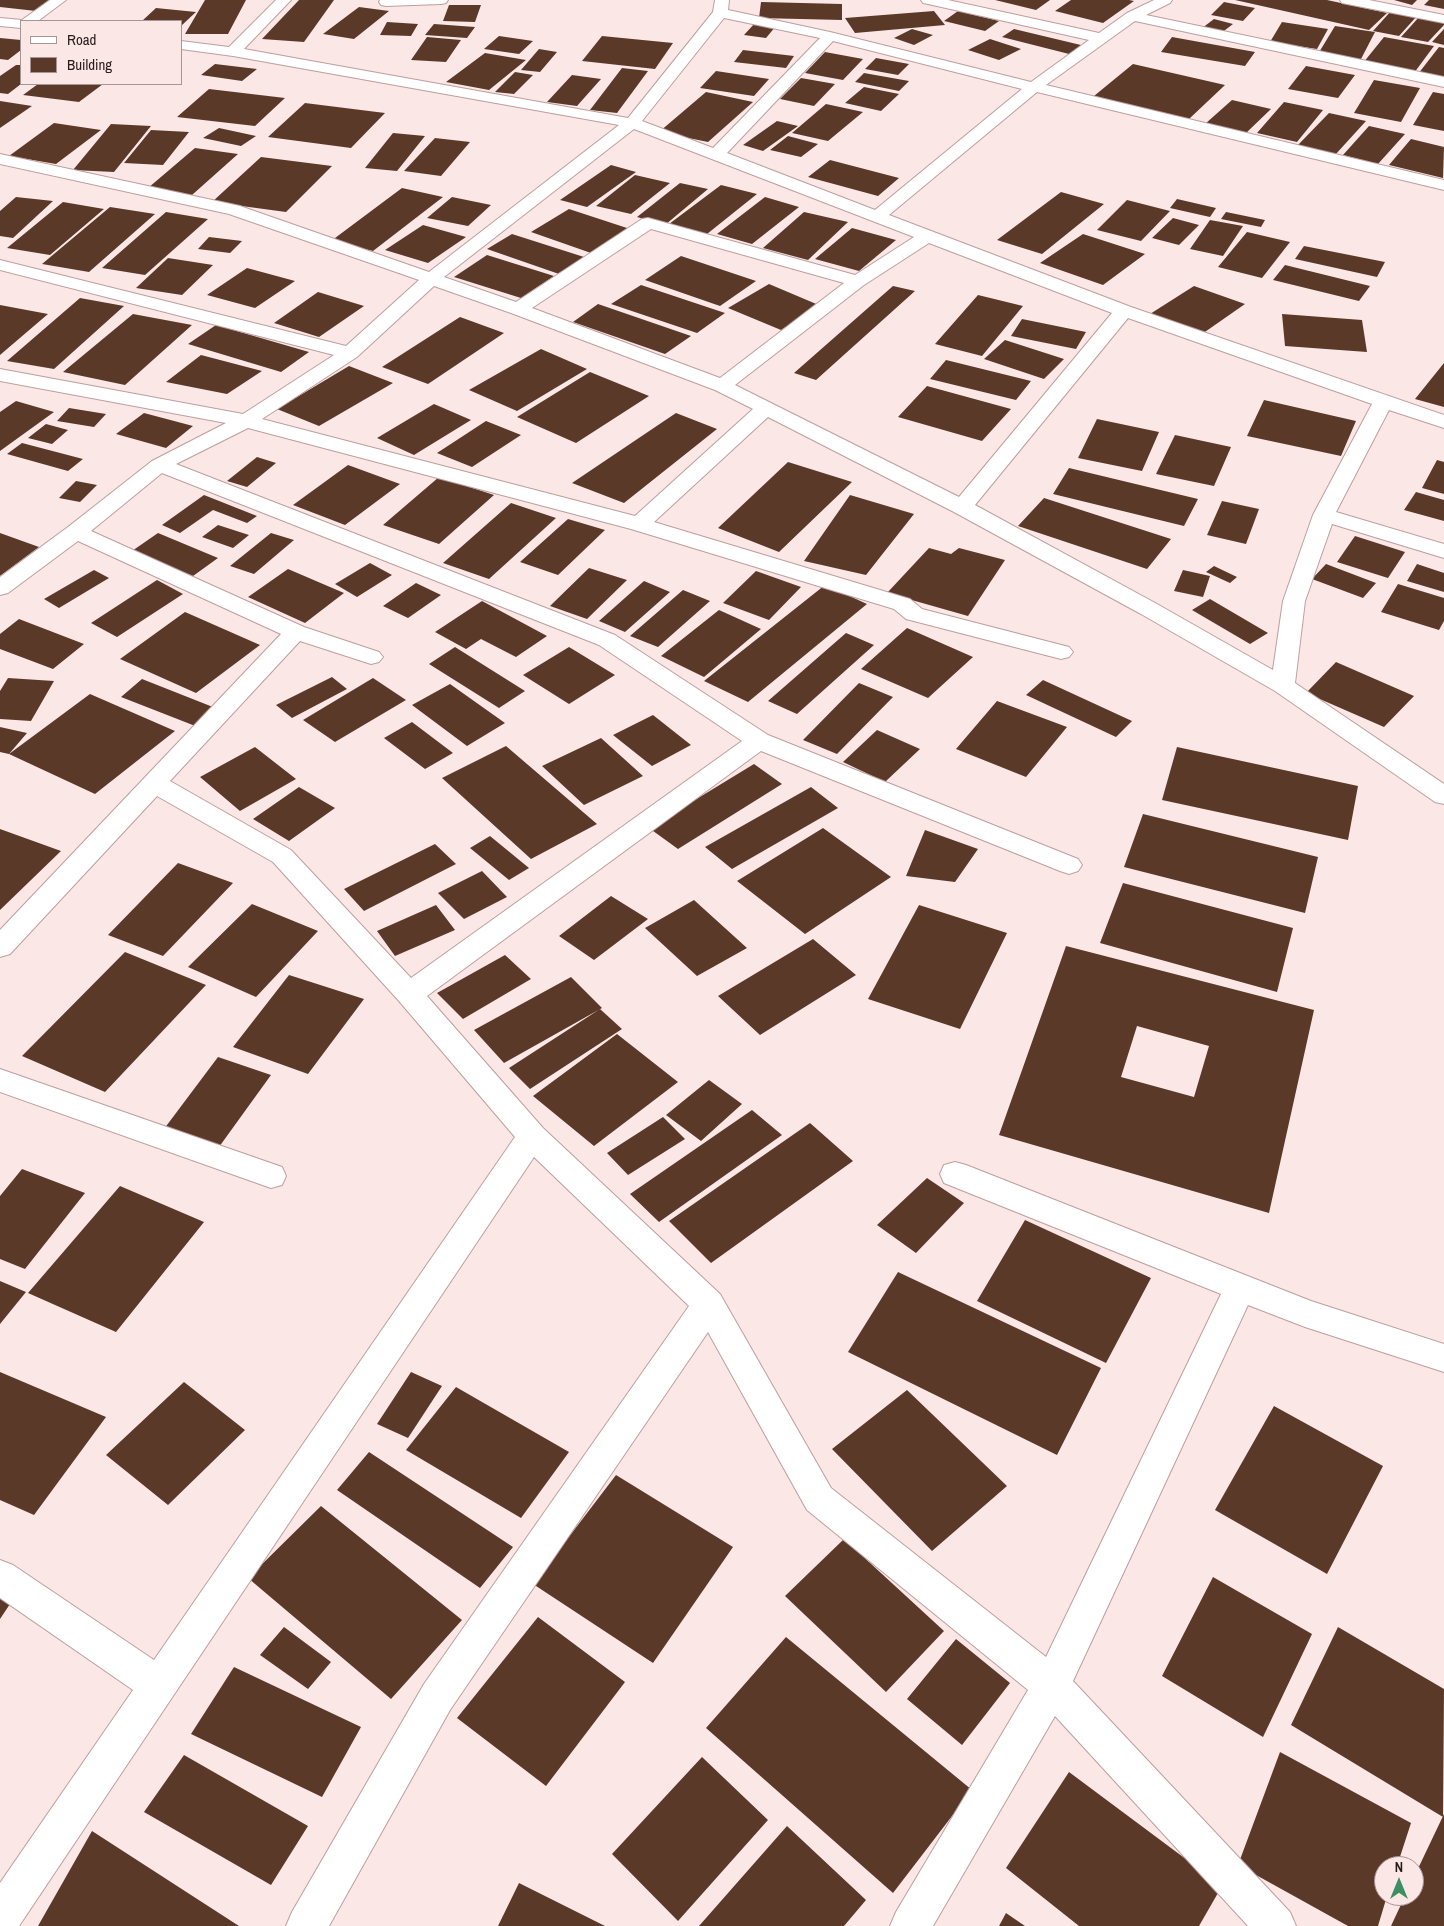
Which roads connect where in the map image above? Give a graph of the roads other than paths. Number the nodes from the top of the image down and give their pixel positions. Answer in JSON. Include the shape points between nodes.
{"nodes":[{"id":1,"x":59,"y":0,"type":"edge"},
{"id":2,"x":284,"y":0,"type":"edge"},
{"id":3,"x":441,"y":0,"type":"edge"},
{"id":4,"x":928,"y":0,"type":"edge"},
{"id":5,"x":1165,"y":0,"type":"edge"},
{"id":6,"x":1347,"y":0,"type":"edge"},
{"id":7,"x":386,"y":2,"type":"dead end"},
{"id":8,"x":721,"y":6,"type":"edge"},
{"id":9,"x":1132,"y":16,"type":"junction"},
{"id":10,"x":1444,"y":19,"type":"edge"},
{"id":11,"x":30,"y":20,"type":"edge"},
{"id":12,"x":0,"y":22,"type":"edge"},
{"id":13,"x":20,"y":24,"type":"edge"},
{"id":14,"x":830,"y":36,"type":"junction"},
{"id":15,"x":1101,"y":38,"type":"junction"},
{"id":16,"x":182,"y":45,"type":"edge"},
{"id":17,"x":233,"y":52,"type":"junction"},
{"id":18,"x":1444,"y":82,"type":"edge"},
{"id":19,"x":1034,"y":87,"type":"junction"},
{"id":20,"x":632,"y":123,"type":"junction"},
{"id":21,"x":716,"y":155,"type":"junction"},
{"id":22,"x":2,"y":161,"type":"edge"},
{"id":23,"x":1444,"y":185,"type":"edge"},
{"id":24,"x":877,"y":217,"type":"junction"},
{"id":25,"x":928,"y":236,"type":"junction"},
{"id":26,"x":0,"y":265,"type":"edge"},
{"id":27,"x":431,"y":279,"type":"junction"},
{"id":28,"x":858,"y":281,"type":"junction"},
{"id":29,"x":518,"y":309,"type":"junction"},
{"id":30,"x":1124,"y":311,"type":"junction"},
{"id":31,"x":350,"y":353,"type":"junction"},
{"id":32,"x":0,"y":374,"type":"edge"},
{"id":33,"x":722,"y":386,"type":"junction"},
{"id":34,"x":1384,"y":400,"type":"junction"},
{"id":35,"x":766,"y":408,"type":"junction"},
{"id":36,"x":246,"y":421,"type":"junction"},
{"id":37,"x":1444,"y":422,"type":"edge"},
{"id":38,"x":159,"y":465,"type":"junction"},
{"id":39,"x":962,"y":507,"type":"junction"},
{"id":40,"x":1324,"y":515,"type":"junction"},
{"id":41,"x":639,"y":524,"type":"junction"},
{"id":42,"x":76,"y":532,"type":"junction"},
{"id":43,"x":1444,"y":551,"type":"edge"},
{"id":44,"x":0,"y":588,"type":"edge"},
{"id":45,"x":296,"y":632,"type":"junction"},
{"id":46,"x":1061,"y":652,"type":"dead end"},
{"id":47,"x":372,"y":657,"type":"dead end"},
{"id":48,"x":1283,"y":686,"type":"junction"},
{"id":49,"x":760,"y":742,"type":"junction"},
{"id":50,"x":154,"y":784,"type":"junction"},
{"id":51,"x":1444,"y":796,"type":"edge"},
{"id":52,"x":1069,"y":865,"type":"dead end"},
{"id":53,"x":0,"y":947,"type":"edge"},
{"id":54,"x":408,"y":994,"type":"junction"},
{"id":55,"x":0,"y":1080,"type":"edge"},
{"id":56,"x":532,"y":1136,"type":"junction"},
{"id":57,"x":955,"y":1174,"type":"dead end"},
{"id":58,"x":271,"y":1176,"type":"dead end"},
{"id":59,"x":1240,"y":1288,"type":"junction"},
{"id":60,"x":709,"y":1304,"type":"junction"},
{"id":61,"x":1444,"y":1358,"type":"edge"},
{"id":62,"x":0,"y":1577,"type":"edge"},
{"id":63,"x":159,"y":1684,"type":"junction"},
{"id":64,"x":1052,"y":1684,"type":"junction"},
{"id":65,"x":0,"y":1918,"type":"edge"},
{"id":66,"x":306,"y":1926,"type":"edge"},
{"id":67,"x":910,"y":1926,"type":"edge"},
{"id":68,"x":1276,"y":1926,"type":"edge"}],
"edges":[{"from":1,"to":11,"type":"street"},
{"from":2,"to":17,"type":"street"},
{"from":3,"to":7,"type":"street"},
{"from":4,"to":15,"type":"street"},
{"from":5,"to":9,"type":"street"},
{"from":6,"to":10,"type":"street"},
{"from":8,"to":14,"type":"street"},
{"from":8,"to":20,"type":"street"},
{"from":9,"to":15,"type":"street"},
{"from":9,"to":18,"type":"street"},
{"from":12,"to":13,"type":"street"},
{"from":14,"to":19,"type":"street"},
{"from":14,"to":21,"type":"street"},
{"from":15,"to":19,"type":"street"},
{"from":16,"to":17,"type":"street"},
{"from":17,"to":20,"type":"street"},
{"from":19,"to":23,"type":"street"},
{"from":19,"to":24,"type":"street"},
{"from":20,"to":21,"type":"street"},
{"from":20,"to":27,"type":"street"},
{"from":21,"to":24,"type":"street"},
{"from":22,"to":27,"type":"street","via":[[234,210]]},
{"from":24,"to":25,"type":"street"},
{"from":25,"to":28,"type":"street"},
{"from":25,"to":30,"type":"street"},
{"from":26,"to":31,"type":"street"},
{"from":27,"to":29,"type":"street"},
{"from":27,"to":31,"type":"street"},
{"from":28,"to":29,"type":"street","via":[[648,223]]},
{"from":28,"to":33,"type":"street"},
{"from":29,"to":33,"type":"street"},
{"from":30,"to":34,"type":"street"},
{"from":30,"to":39,"type":"street"},
{"from":31,"to":36,"type":"street"},
{"from":32,"to":36,"type":"street"},
{"from":33,"to":35,"type":"street"},
{"from":34,"to":37,"type":"street"},
{"from":34,"to":40,"type":"street"},
{"from":35,"to":39,"type":"street"},
{"from":35,"to":41,"type":"street"},
{"from":36,"to":38,"type":"street"},
{"from":36,"to":41,"type":"street"},
{"from":38,"to":42,"type":"street"},
{"from":38,"to":49,"type":"street","via":[[607,640]]},
{"from":39,"to":48,"type":"street"},
{"from":40,"to":43,"type":"street"},
{"from":40,"to":48,"type":"street","via":[[1294,601]]},
{"from":41,"to":46,"type":"street","via":[[902,604],[914,614]]},
{"from":42,"to":44,"type":"street"},
{"from":42,"to":45,"type":"street"},
{"from":45,"to":47,"type":"street"},
{"from":45,"to":50,"type":"street"},
{"from":48,"to":51,"type":"street"},
{"from":49,"to":52,"type":"street"},
{"from":49,"to":54,"type":"street"},
{"from":50,"to":53,"type":"street"},
{"from":50,"to":54,"type":"street","via":[[282,856]]},
{"from":54,"to":56,"type":"street"},
{"from":55,"to":58,"type":"street"},
{"from":56,"to":60,"type":"street"},
{"from":56,"to":63,"type":"street"},
{"from":57,"to":59,"type":"street"},
{"from":59,"to":61,"type":"street","via":[[1305,1313]]},
{"from":59,"to":64,"type":"street"},
{"from":60,"to":64,"type":"street","via":[[819,1499]]},
{"from":60,"to":66,"type":"street","via":[[437,1698]]},
{"from":62,"to":63,"type":"street"},
{"from":63,"to":65,"type":"street"},
{"from":64,"to":67,"type":"street"},
{"from":64,"to":68,"type":"street"}]}
